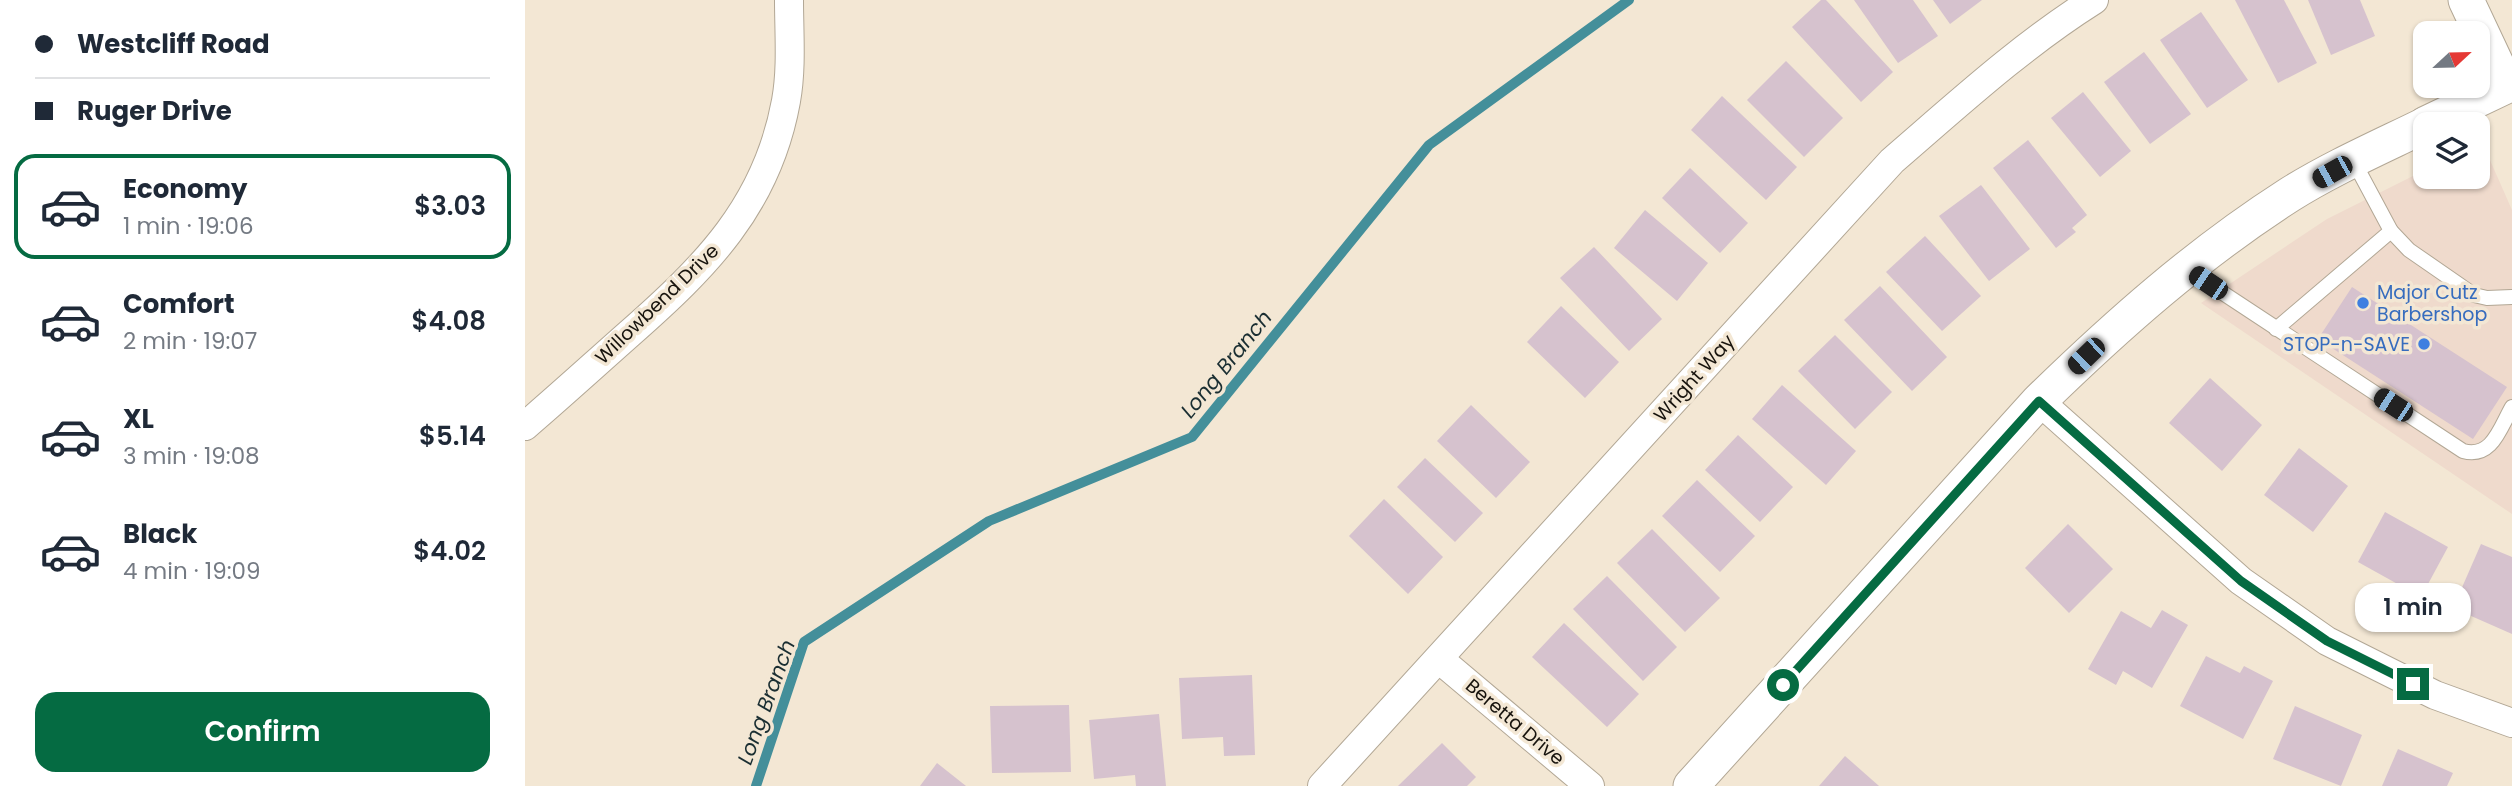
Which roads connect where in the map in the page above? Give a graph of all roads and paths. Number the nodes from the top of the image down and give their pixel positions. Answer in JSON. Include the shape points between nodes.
{"nodes":[{"id":1,"x":789,"y":0,"type":"edge"},
{"id":2,"x":2094,"y":0,"type":"edge"},
{"id":3,"x":2466,"y":0,"type":"edge"},
{"id":4,"x":2510,"y":89,"type":"edge"},
{"id":5,"x":2455,"y":112,"type":"edge"},
{"id":6,"x":2413,"y":130,"type":"edge"},
{"id":7,"x":2353,"y":160,"type":"junction"},
{"id":8,"x":2391,"y":231,"type":"junction"},
{"id":9,"x":2185,"y":268,"type":"junction"},
{"id":10,"x":2512,"y":298,"type":"edge"},
{"id":11,"x":2276,"y":329,"type":"junction"},
{"id":12,"x":2039,"y":401,"type":"junction"},
{"id":13,"x":2512,"y":407,"type":"edge"},
{"id":14,"x":525,"y":426,"type":"edge"},
{"id":15,"x":1439,"y":659,"type":"junction"},
{"id":16,"x":2512,"y":723,"type":"edge"},
{"id":17,"x":1322,"y":786,"type":"edge"},
{"id":18,"x":1590,"y":786,"type":"edge"},
{"id":19,"x":1691,"y":786,"type":"edge"}],
"edges":[{"from":1,"to":14,"type":"street","name":"Willowbend Drive","via":[[786,101],[761,181],[748,206],[712,255],[669,299]]},
{"from":2,"to":15,"type":"street","name":"Wright Way","via":[[1988,78],[1892,161]]},
{"from":3,"to":4,"type":"street"},
{"from":4,"to":5,"type":"street"},
{"from":6,"to":7,"type":"street"},
{"from":7,"to":8,"type":"lane"},
{"from":7,"to":9,"type":"street","via":[[2290,194]]},
{"from":8,"to":10,"type":"lane","via":[[2409,250],[2474,295]]},
{"from":8,"to":11,"type":"lane"},
{"from":9,"to":11,"type":"lane"},
{"from":9,"to":12,"type":"street"},
{"from":11,"to":13,"type":"lane","via":[[2463,451],[2478,454],[2486,450]]},
{"from":12,"to":16,"type":"street","via":[[2241,581],[2327,641],[2435,695]]},
{"from":12,"to":19,"type":"street"},
{"from":15,"to":17,"type":"street","name":"Wright Way"},
{"from":15,"to":18,"type":"street","name":"Beretta Drive"}]}
